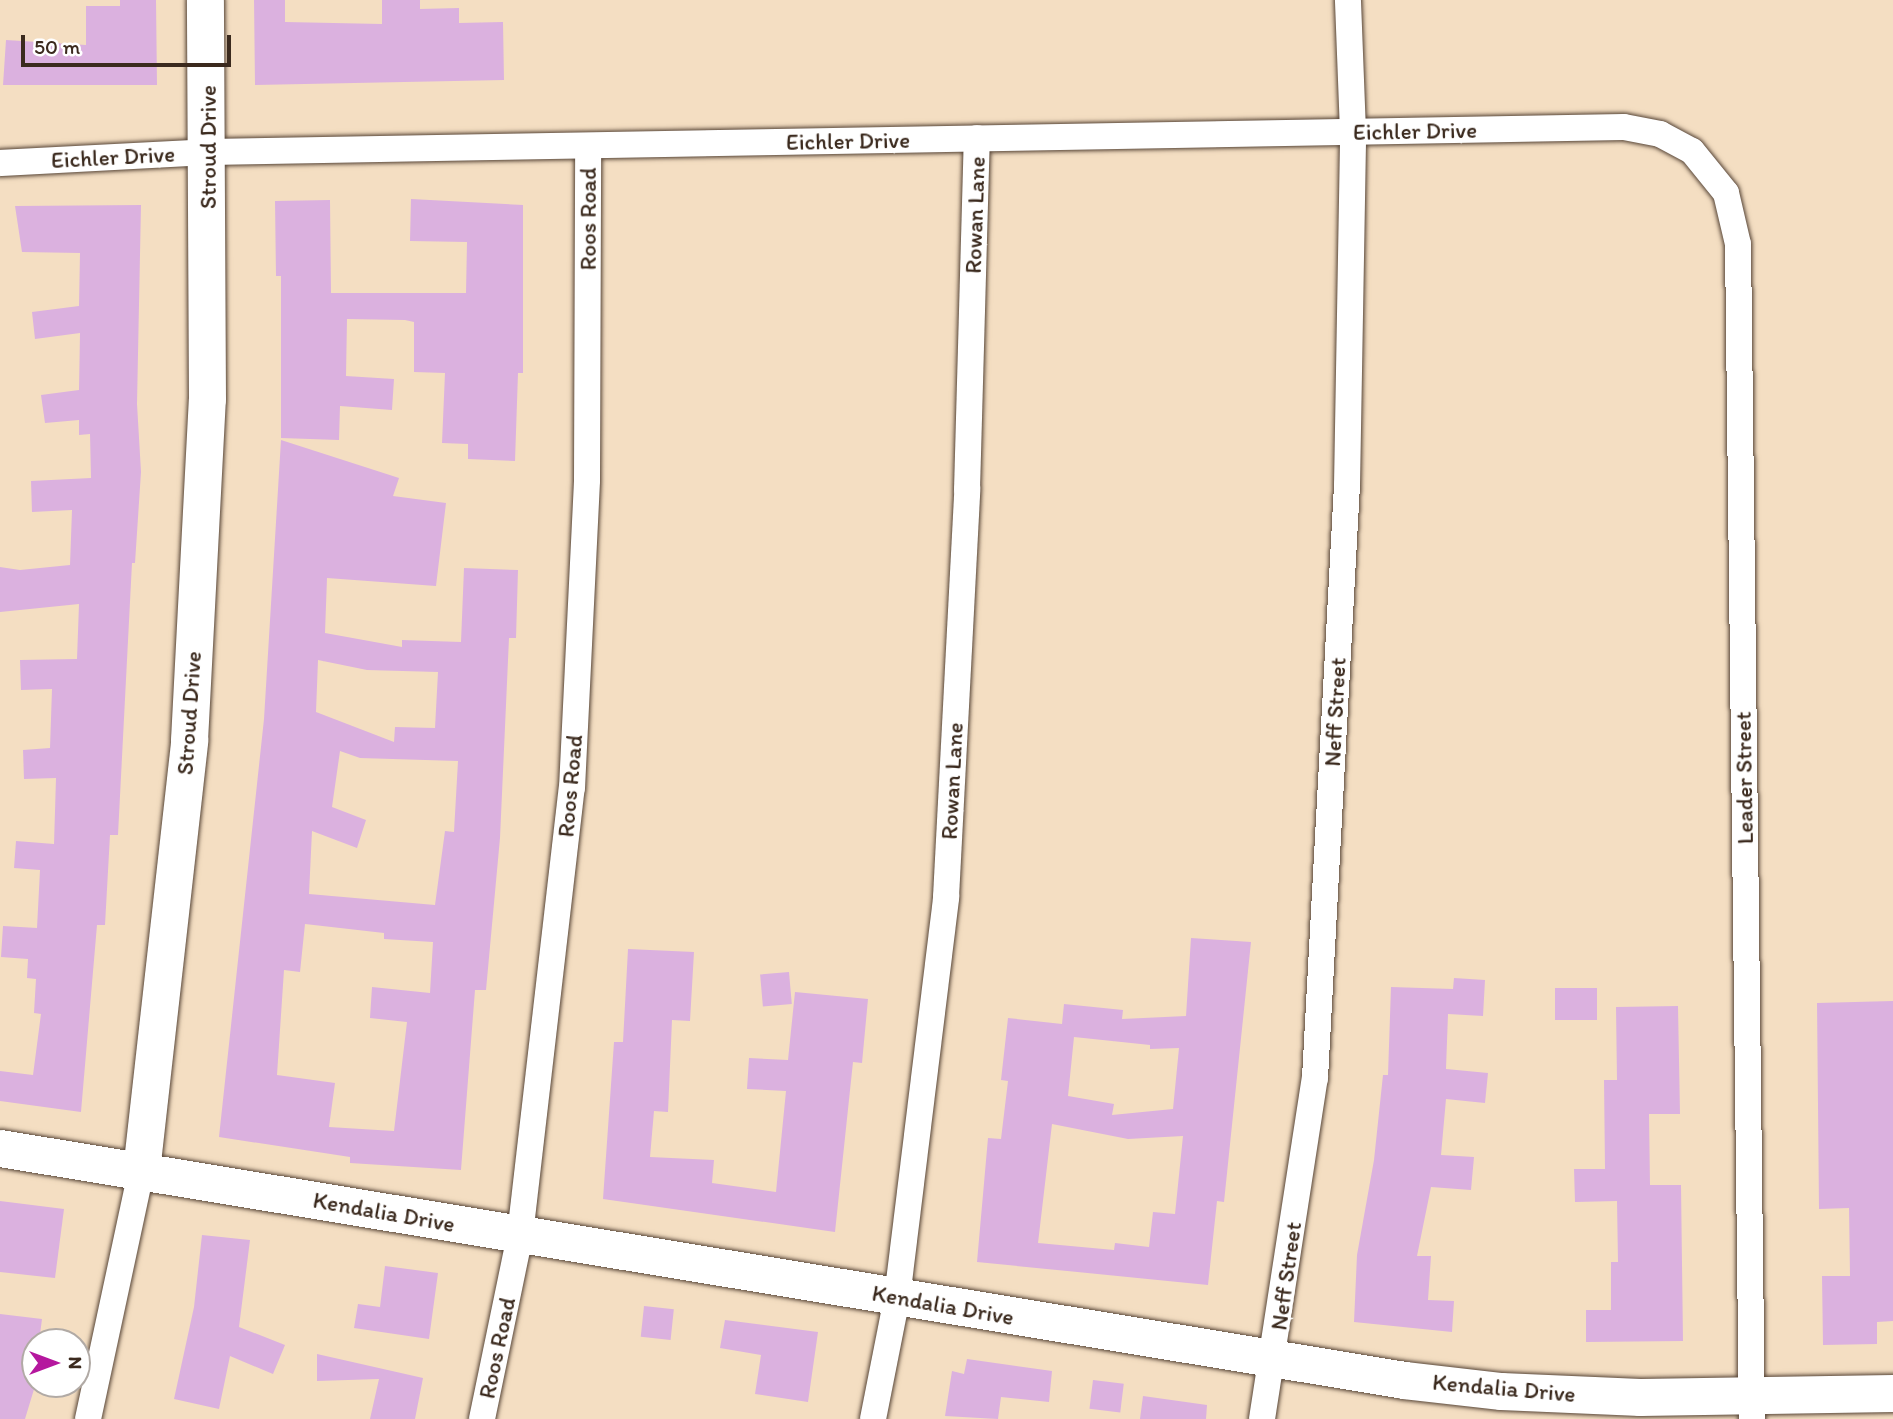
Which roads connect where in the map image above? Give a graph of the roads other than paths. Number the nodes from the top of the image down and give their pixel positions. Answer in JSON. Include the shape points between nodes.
{"nodes":[{"id":1,"x":205,"y":0,"type":"edge"},
{"id":2,"x":1348,"y":0,"type":"edge"},
{"id":3,"x":1353,"y":132,"type":"junction"},
{"id":4,"x":977,"y":138,"type":"junction"},
{"id":5,"x":589,"y":146,"type":"junction"},
{"id":6,"x":1692,"y":151,"type":"joint"},
{"id":7,"x":209,"y":152,"type":"junction"},
{"id":8,"x":0,"y":163,"type":"edge"},
{"id":9,"x":0,"y":1148,"type":"edge"},
{"id":10,"x":141,"y":1171,"type":"junction"},
{"id":11,"x":520,"y":1235,"type":"junction"},
{"id":12,"x":897,"y":1298,"type":"junction"},
{"id":13,"x":1273,"y":1361,"type":"junction"},
{"id":14,"x":1893,"y":1393,"type":"edge"},
{"id":15,"x":1752,"y":1407,"type":"edge"},
{"id":16,"x":88,"y":1419,"type":"edge"},
{"id":17,"x":482,"y":1419,"type":"edge"},
{"id":18,"x":873,"y":1419,"type":"edge"},
{"id":19,"x":1262,"y":1419,"type":"edge"}],
"edges":[{"from":1,"to":7,"type":"street","name":"Stroud Drive"},
{"from":2,"to":3,"type":"street","name":"Neff Street"},
{"from":3,"to":4,"type":"street","name":"Eichler Drive"},
{"from":3,"to":6,"type":"street","name":"Eichler Drive","via":[[1624,127],[1660,134]]},
{"from":3,"to":13,"type":"street","name":"Neff Street","via":[[1348,486],[1315,1077]]},
{"from":4,"to":5,"type":"street","name":"Eichler Drive"},
{"from":4,"to":12,"type":"street","name":"Rowan Lane","via":[[967,490],[946,897]]},
{"from":5,"to":7,"type":"street","name":"Eichler Drive"},
{"from":5,"to":11,"type":"street","name":"Roos Road","via":[[587,480],[572,788]]},
{"from":6,"to":15,"type":"street","name":"Leader Street","via":[[1726,194],[1738,244]]},
{"from":7,"to":8,"type":"street","name":"Eichler Drive"},
{"from":7,"to":10,"type":"street","name":"Stroud Drive","via":[[207,399],[189,740]]},
{"from":9,"to":10,"type":"street","name":"Kendalia Drive"},
{"from":10,"to":11,"type":"street","name":"Kendalia Drive"},
{"from":10,"to":16,"type":"street","name":"Stroud Drive"},
{"from":11,"to":12,"type":"street","name":"Kendalia Drive"},
{"from":11,"to":17,"type":"street","name":"Roos Road"},
{"from":12,"to":13,"type":"street","name":"Kendalia Drive"},
{"from":12,"to":18,"type":"street","name":"Rowan Lane"},
{"from":13,"to":15,"type":"street","name":"Kendalia Drive","via":[[1501,1391]]},
{"from":13,"to":19,"type":"street","name":"Neff Street"},
{"from":14,"to":15,"type":"street","name":"Kendalia Drive"}]}
